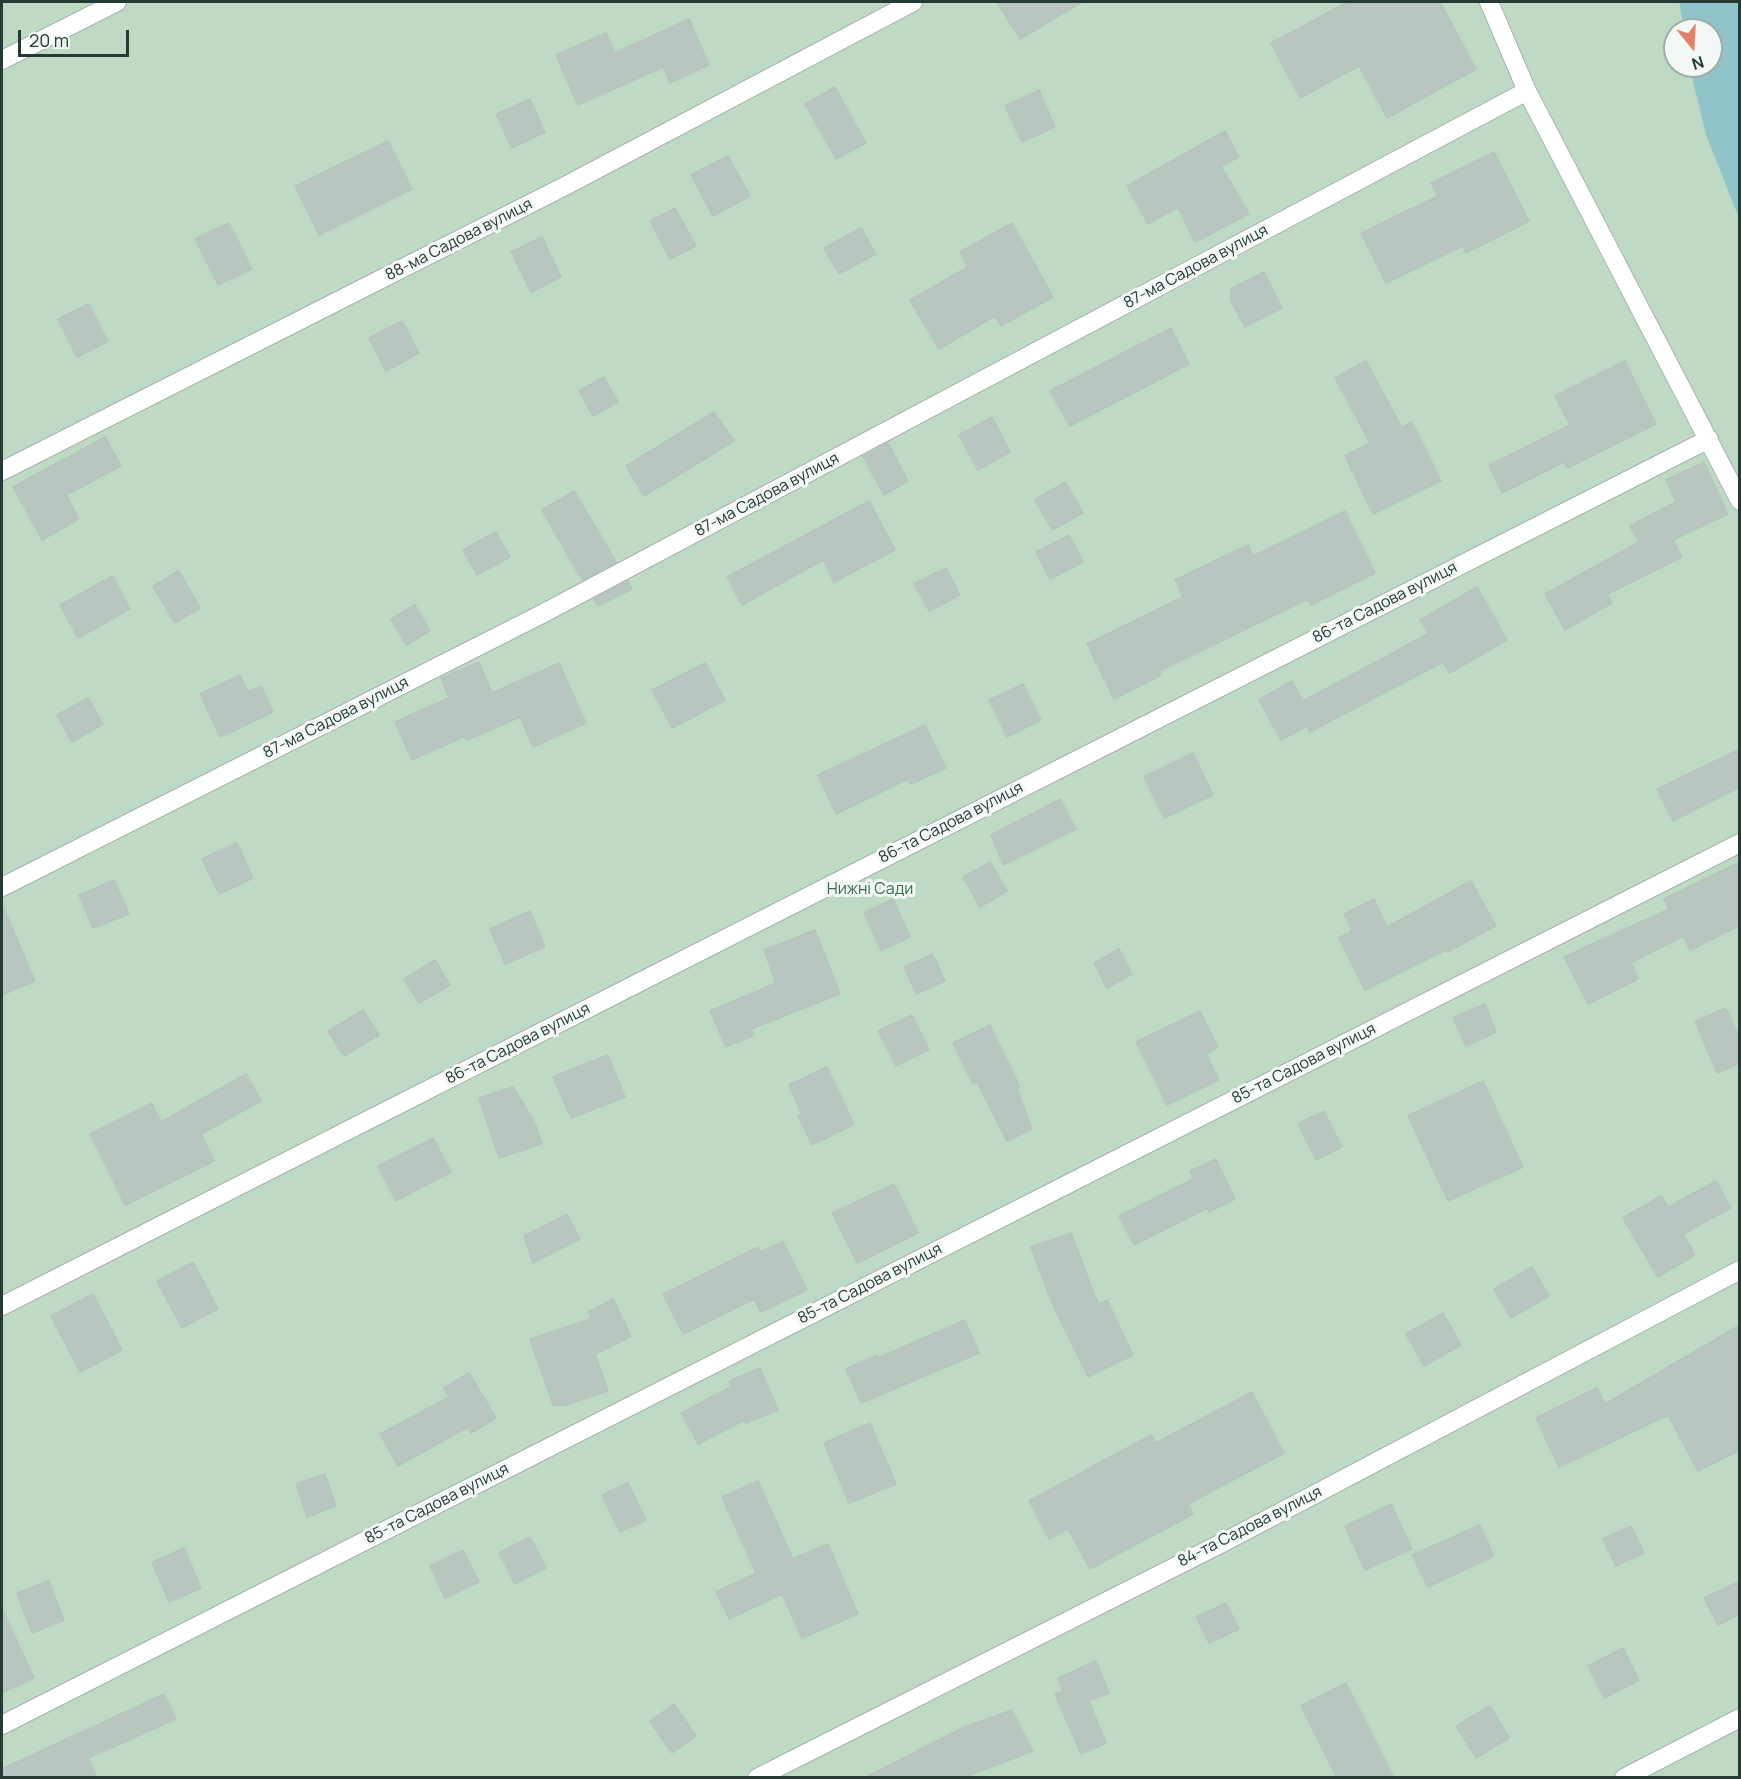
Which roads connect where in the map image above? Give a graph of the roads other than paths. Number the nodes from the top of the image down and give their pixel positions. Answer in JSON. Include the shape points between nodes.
{"nodes":[{"id":1,"x":117,"y":2,"type":"edge"},
{"id":2,"x":913,"y":2,"type":"edge"},
{"id":3,"x":1489,"y":2,"type":"edge"},
{"id":4,"x":2,"y":60,"type":"edge"},
{"id":5,"x":1527,"y":91,"type":"junction"},
{"id":6,"x":1709,"y":438,"type":"junction"},
{"id":7,"x":2,"y":471,"type":"edge"},
{"id":8,"x":1740,"y":501,"type":"edge"},
{"id":9,"x":1740,"y":843,"type":"edge"},
{"id":10,"x":2,"y":887,"type":"edge"},
{"id":11,"x":1740,"y":1270,"type":"edge"},
{"id":12,"x":2,"y":1306,"type":"edge"},
{"id":13,"x":1740,"y":1718,"type":"edge"},
{"id":14,"x":2,"y":1725,"type":"edge"},
{"id":15,"x":757,"y":1778,"type":"edge"},
{"id":16,"x":1624,"y":1778,"type":"edge"}],
"edges":[{"from":1,"to":4,"type":"street"},
{"from":2,"to":7,"type":"street","name":"88-ма Садова вулиця","via":[[567,185]]},
{"from":3,"to":5,"type":"street"},
{"from":5,"to":6,"type":"street"},
{"from":5,"to":10,"type":"street","name":"87-ма Садова вулиця","via":[[542,614]]},
{"from":6,"to":8,"type":"street"},
{"from":6,"to":12,"type":"street","name":"86-та Садова вулиця"},
{"from":9,"to":14,"type":"street","name":"85-та Садова вулиця"},
{"from":11,"to":15,"type":"street","name":"84-та Садова вулиця","via":[[1228,1540]]},
{"from":13,"to":16,"type":"street"}]}
